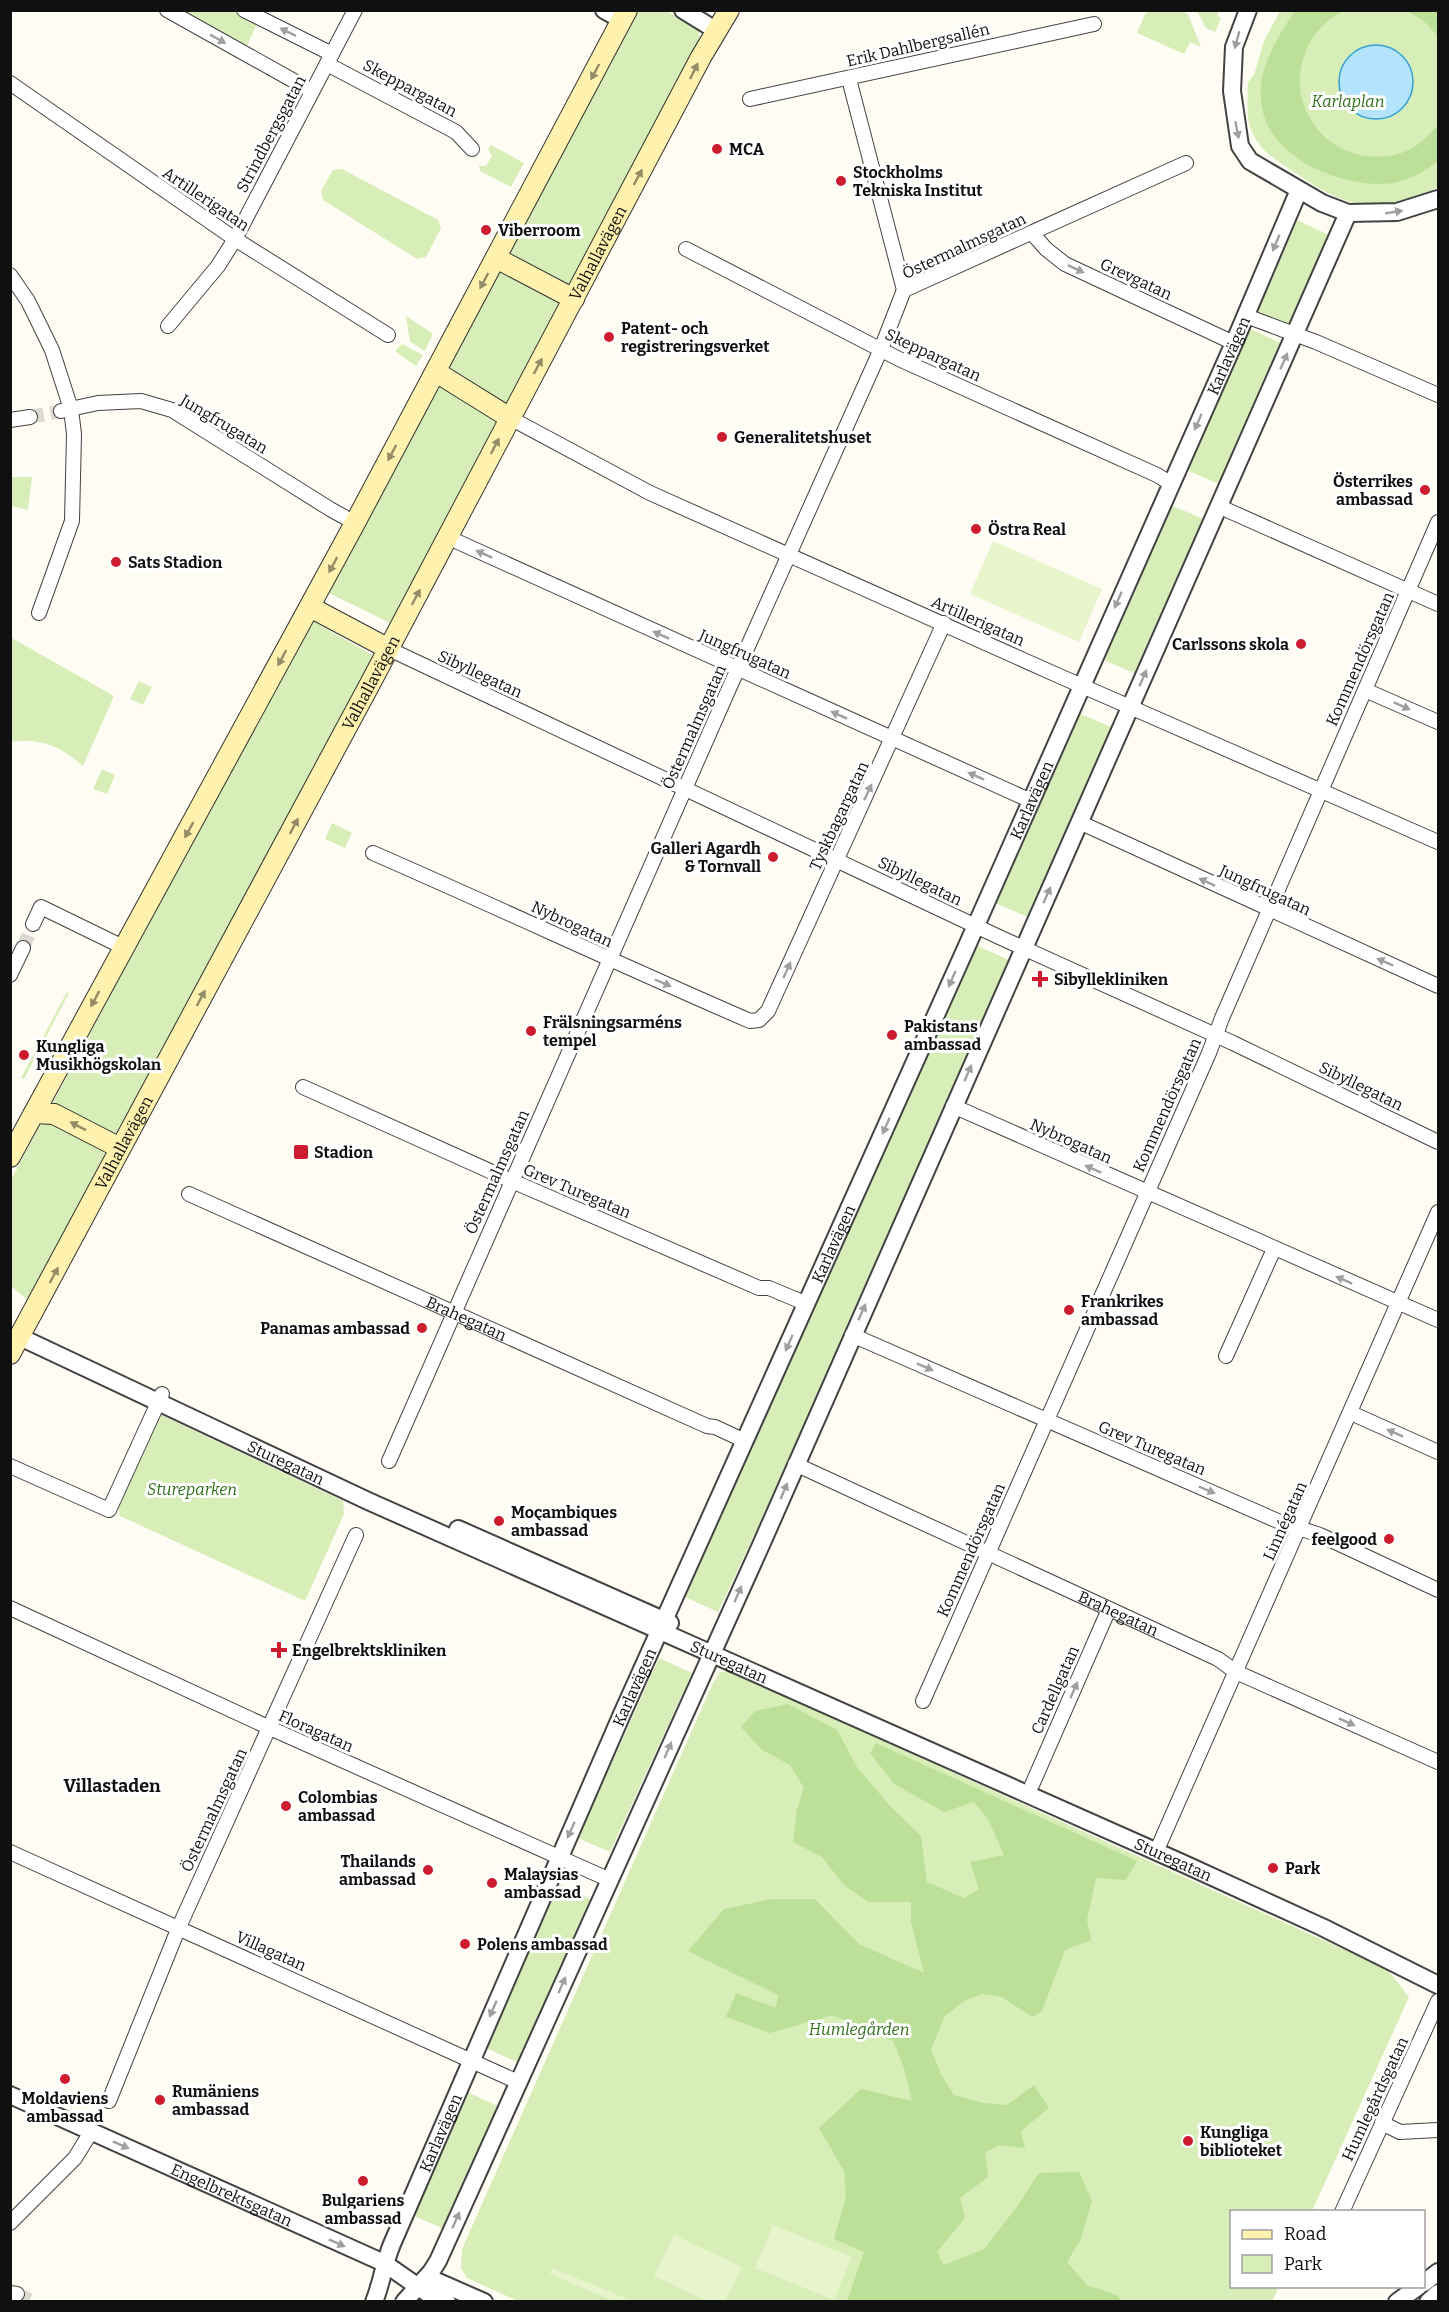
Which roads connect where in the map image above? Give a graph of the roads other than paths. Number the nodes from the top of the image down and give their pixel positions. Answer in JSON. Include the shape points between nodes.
{"nodes":[{"id":1,"x":167,"y":10,"type":"edge"},
{"id":2,"x":243,"y":10,"type":"edge"},
{"id":3,"x":355,"y":10,"type":"edge"},
{"id":4,"x":604,"y":10,"type":"edge"},
{"id":5,"x":683,"y":10,"type":"edge"},
{"id":6,"x":729,"y":10,"type":"edge"},
{"id":7,"x":1248,"y":10,"type":"edge"},
{"id":8,"x":625,"y":15,"type":"edge"},
{"id":9,"x":1094,"y":24,"type":"dead end"},
{"id":10,"x":717,"y":31,"type":"junction"},
{"id":11,"x":330,"y":59,"type":"junction"},
{"id":12,"x":849,"y":79,"type":"junction"},
{"id":13,"x":10,"y":83,"type":"edge"},
{"id":14,"x":312,"y":91,"type":"junction"},
{"id":15,"x":750,"y":99,"type":"dead end"},
{"id":16,"x":472,"y":149,"type":"dead end"},
{"id":17,"x":1186,"y":163,"type":"dead end"},
{"id":18,"x":1299,"y":190,"type":"junction"},
{"id":19,"x":1438,"y":199,"type":"edge"},
{"id":20,"x":1348,"y":213,"type":"junction"},
{"id":21,"x":1032,"y":233,"type":"junction"},
{"id":22,"x":235,"y":239,"type":"junction"},
{"id":23,"x":686,"y":249,"type":"dead end"},
{"id":24,"x":496,"y":258,"type":"junction"},
{"id":25,"x":10,"y":275,"type":"edge"},
{"id":26,"x":904,"y":290,"type":"junction"},
{"id":27,"x":574,"y":299,"type":"junction"},
{"id":28,"x":1245,"y":316,"type":"junction"},
{"id":29,"x":168,"y":326,"type":"dead end"},
{"id":30,"x":388,"y":335,"type":"dead end"},
{"id":31,"x":1296,"y":336,"type":"junction"},
{"id":32,"x":1233,"y":343,"type":"junction"},
{"id":33,"x":881,"y":350,"type":"junction"},
{"id":34,"x":436,"y":372,"type":"junction"},
{"id":35,"x":1438,"y":395,"type":"edge"},
{"id":36,"x":66,"y":410,"type":"junction"},
{"id":37,"x":30,"y":417,"type":"tunnel mouth"},
{"id":38,"x":510,"y":418,"type":"junction"},
{"id":39,"x":10,"y":420,"type":"edge"},
{"id":40,"x":1170,"y":483,"type":"junction"},
{"id":41,"x":1218,"y":506,"type":"junction"},
{"id":42,"x":1438,"y":522,"type":"edge"},
{"id":43,"x":355,"y":523,"type":"junction"},
{"id":44,"x":447,"y":537,"type":"junction"},
{"id":45,"x":789,"y":555,"type":"junction"},
{"id":46,"x":1408,"y":591,"type":"junction"},
{"id":47,"x":1438,"y":604,"type":"edge"},
{"id":48,"x":310,"y":607,"type":"junction"},
{"id":49,"x":39,"y":613,"type":"dead end"},
{"id":50,"x":944,"y":623,"type":"junction"},
{"id":51,"x":388,"y":649,"type":"junction"},
{"id":52,"x":738,"y":670,"type":"junction"},
{"id":53,"x":1081,"y":685,"type":"junction"},
{"id":54,"x":1365,"y":690,"type":"junction"},
{"id":55,"x":1131,"y":706,"type":"junction"},
{"id":56,"x":1438,"y":722,"type":"edge"},
{"id":57,"x":892,"y":739,"type":"junction"},
{"id":58,"x":684,"y":789,"type":"junction"},
{"id":59,"x":1321,"y":790,"type":"junction"},
{"id":60,"x":1029,"y":800,"type":"junction"},
{"id":61,"x":1079,"y":822,"type":"junction"},
{"id":62,"x":1438,"y":842,"type":"edge"},
{"id":63,"x":373,"y":852,"type":"dead end"},
{"id":64,"x":837,"y":859,"type":"junction"},
{"id":65,"x":1269,"y":910,"type":"junction"},
{"id":66,"x":33,"y":924,"type":"tunnel mouth"},
{"id":67,"x":975,"y":926,"type":"junction"},
{"id":68,"x":123,"y":947,"type":"junction"},
{"id":69,"x":23,"y":948,"type":"tunnel mouth"},
{"id":70,"x":1023,"y":948,"type":"junction"},
{"id":71,"x":610,"y":960,"type":"junction"},
{"id":72,"x":10,"y":975,"type":"edge"},
{"id":73,"x":1438,"y":986,"type":"edge"},
{"id":74,"x":759,"y":1020,"type":"joint"},
{"id":75,"x":1215,"y":1035,"type":"junction"},
{"id":76,"x":303,"y":1087,"type":"dead end"},
{"id":77,"x":953,"y":1106,"type":"junction"},
{"id":78,"x":34,"y":1113,"type":"junction"},
{"id":79,"x":1438,"y":1142,"type":"edge"},
{"id":80,"x":120,"y":1148,"type":"junction"},
{"id":81,"x":10,"y":1157,"type":"edge"},
{"id":82,"x":512,"y":1181,"type":"junction"},
{"id":83,"x":1146,"y":1192,"type":"junction"},
{"id":84,"x":189,"y":1194,"type":"dead end"},
{"id":85,"x":1438,"y":1212,"type":"edge"},
{"id":86,"x":1274,"y":1249,"type":"junction"},
{"id":87,"x":1398,"y":1303,"type":"junction"},
{"id":88,"x":807,"y":1304,"type":"junction"},
{"id":89,"x":453,"y":1312,"type":"junction"},
{"id":90,"x":1438,"y":1320,"type":"edge"},
{"id":91,"x":17,"y":1328,"type":"edge"},
{"id":92,"x":852,"y":1335,"type":"junction"},
{"id":93,"x":10,"y":1354,"type":"edge"},
{"id":94,"x":1226,"y":1356,"type":"dead end"},
{"id":95,"x":160,"y":1398,"type":"junction"},
{"id":96,"x":1351,"y":1413,"type":"junction"},
{"id":97,"x":1046,"y":1420,"type":"junction"},
{"id":98,"x":745,"y":1441,"type":"junction"},
{"id":99,"x":1438,"y":1452,"type":"edge"},
{"id":100,"x":389,"y":1461,"type":"dead end"},
{"id":101,"x":795,"y":1464,"type":"junction"},
{"id":102,"x":10,"y":1466,"type":"edge"},
{"id":103,"x":1299,"y":1528,"type":"junction"},
{"id":104,"x":356,"y":1535,"type":"dead end"},
{"id":105,"x":988,"y":1553,"type":"junction"},
{"id":106,"x":1438,"y":1590,"type":"edge"},
{"id":107,"x":10,"y":1608,"type":"edge"},
{"id":108,"x":1109,"y":1609,"type":"junction"},
{"id":109,"x":662,"y":1626,"type":"junction"},
{"id":110,"x":714,"y":1649,"type":"junction"},
{"id":111,"x":1236,"y":1672,"type":"junction"},
{"id":112,"x":923,"y":1701,"type":"dead end"},
{"id":113,"x":270,"y":1728,"type":"junction"},
{"id":114,"x":1438,"y":1762,"type":"edge"},
{"id":115,"x":1032,"y":1785,"type":"junction"},
{"id":116,"x":1160,"y":1843,"type":"junction"},
{"id":117,"x":10,"y":1852,"type":"edge"},
{"id":118,"x":560,"y":1856,"type":"junction"},
{"id":119,"x":610,"y":1880,"type":"junction"},
{"id":120,"x":178,"y":1927,"type":"junction"},
{"id":121,"x":1438,"y":1973,"type":"edge"},
{"id":122,"x":1438,"y":1985,"type":"edge"},
{"id":123,"x":1438,"y":2001,"type":"edge"},
{"id":124,"x":471,"y":2060,"type":"junction"},
{"id":125,"x":518,"y":2082,"type":"junction"},
{"id":126,"x":10,"y":2096,"type":"edge"},
{"id":127,"x":109,"y":2101,"type":"dead end"},
{"id":128,"x":1382,"y":2124,"type":"junction"},
{"id":129,"x":1438,"y":2130,"type":"edge"},
{"id":130,"x":91,"y":2132,"type":"junction"},
{"id":131,"x":1342,"y":2210,"type":"edge"},
{"id":132,"x":10,"y":2223,"type":"edge"},
{"id":133,"x":384,"y":2263,"type":"junction"},
{"id":134,"x":1438,"y":2272,"type":"edge"},
{"id":135,"x":422,"y":2281,"type":"junction"},
{"id":136,"x":1425,"y":2282,"type":"edge"},
{"id":137,"x":1416,"y":2288,"type":"edge"},
{"id":138,"x":1438,"y":2293,"type":"edge"},
{"id":139,"x":374,"y":2301,"type":"edge"},
{"id":140,"x":404,"y":2301,"type":"edge"},
{"id":141,"x":447,"y":2301,"type":"edge"},
{"id":142,"x":484,"y":2301,"type":"edge"},
{"id":143,"x":1398,"y":2301,"type":"edge"},
{"id":144,"x":1428,"y":2301,"type":"edge"}],
"edges":[{"from":1,"to":14,"type":"street","one_way":true},
{"from":11,"to":2,"type":"street","name":"Skeppargatan","one_way":true},
{"from":3,"to":11,"type":"street","name":"Strindbergsgatan"},
{"from":4,"to":8,"type":"street"},
{"from":5,"to":10,"type":"street"},
{"from":6,"to":10,"type":"main road","name":"Valhallavägen"},
{"from":7,"to":18,"type":"street","one_way":true,"via":[[1234,47],[1232,72],[1239,146],[1250,161]]},
{"from":8,"to":24,"type":"main road","one_way":true},
{"from":9,"to":12,"type":"street","name":"Erik Dahlbergsallén"},
{"from":27,"to":10,"type":"main road","name":"Valhallavägen","one_way":true},
{"from":11,"to":14,"type":"street","name":"Strindbergsgatan"},
{"from":11,"to":16,"type":"street","name":"Skeppargatan","via":[[456,132]]},
{"from":12,"to":15,"type":"street","name":"Erik Dahlbergsallén"},
{"from":12,"to":26,"type":"street"},
{"from":13,"to":22,"type":"street","name":"Artillerigatan"},
{"from":14,"to":22,"type":"street","name":"Strindbergsgatan"},
{"from":17,"to":21,"type":"street","name":"Östermalmsgatan"},
{"from":18,"to":20,"type":"street"},
{"from":18,"to":28,"type":"street","name":"Karlavägen","one_way":true},
{"from":20,"to":19,"type":"street","one_way":true,"via":[[1397,212]]},
{"from":20,"to":31,"type":"street"},
{"from":21,"to":26,"type":"street","name":"Östermalmsgatan"},
{"from":21,"to":32,"type":"street","name":"Grevgatan","one_way":true,"via":[[1065,264]]},
{"from":22,"to":29,"type":"street","name":"Strindbergsgatan","via":[[218,266]]},
{"from":22,"to":30,"type":"street","name":"Artillerigatan"},
{"from":23,"to":33,"type":"street","name":"Skeppargatan"},
{"from":24,"to":27,"type":"main road"},
{"from":24,"to":34,"type":"main road","one_way":true},
{"from":25,"to":36,"type":"street","via":[[47,340]]},
{"from":26,"to":33,"type":"street","name":"Östermalmsgatan"},
{"from":38,"to":27,"type":"main road","name":"Valhallavägen","one_way":true},
{"from":28,"to":31,"type":"street"},
{"from":28,"to":32,"type":"street","name":"Karlavägen"},
{"from":31,"to":35,"type":"street"},
{"from":41,"to":31,"type":"street","one_way":true},
{"from":32,"to":40,"type":"street","name":"Karlavägen","one_way":true},
{"from":33,"to":40,"type":"street","name":"Skeppargatan"},
{"from":33,"to":45,"type":"street","name":"Östermalmsgatan"},
{"from":34,"to":38,"type":"main road"},
{"from":34,"to":43,"type":"main road","one_way":true},
{"from":36,"to":43,"type":"street","name":"Jungfrugatan","via":[[98,403],[141,401],[172,410]]},
{"from":36,"to":49,"type":"street","via":[[75,460],[72,521]]},
{"from":37,"to":39,"type":"street"},
{"from":44,"to":38,"type":"main road","name":"Valhallavägen","one_way":true},
{"from":38,"to":45,"type":"street","name":"Artillerigatan","via":[[650,493]]},
{"from":40,"to":53,"type":"street","name":"Karlavägen","one_way":true},
{"from":41,"to":46,"type":"street"},
{"from":55,"to":41,"type":"street","one_way":true},
{"from":42,"to":46,"type":"street","name":"Kommendörsgatan"},
{"from":43,"to":48,"type":"main road","one_way":true},
{"from":51,"to":44,"type":"main road","name":"Valhallavägen","one_way":true},
{"from":52,"to":44,"type":"street","name":"Jungfrugatan","one_way":true},
{"from":45,"to":50,"type":"street","name":"Artillerigatan"},
{"from":45,"to":52,"type":"street","name":"Östermalmsgatan"},
{"from":46,"to":47,"type":"street"},
{"from":46,"to":54,"type":"street","name":"Kommendörsgatan"},
{"from":48,"to":51,"type":"main road"},
{"from":48,"to":68,"type":"main road","one_way":true},
{"from":50,"to":53,"type":"street","name":"Artillerigatan"},
{"from":50,"to":57,"type":"street","name":"Tyskbagargatan"},
{"from":51,"to":58,"type":"street","name":"Sibyllegatan"},
{"from":80,"to":51,"type":"main road","name":"Valhallavägen","one_way":true},
{"from":57,"to":52,"type":"street","name":"Jungfrugatan","one_way":true},
{"from":52,"to":58,"type":"street","name":"Östermalmsgatan"},
{"from":53,"to":55,"type":"street","name":"Artillerigatan"},
{"from":53,"to":60,"type":"street","name":"Karlavägen"},
{"from":54,"to":56,"type":"street","one_way":true},
{"from":54,"to":59,"type":"street","name":"Kommendörsgatan"},
{"from":55,"to":59,"type":"street","name":"Artillerigatan"},
{"from":55,"to":61,"type":"street"},
{"from":60,"to":57,"type":"street","name":"Jungfrugatan","one_way":true},
{"from":64,"to":57,"type":"street","name":"Tyskbagargatan","one_way":true},
{"from":58,"to":64,"type":"street","name":"Sibyllegatan"},
{"from":58,"to":71,"type":"street","name":"Östermalmsgatan"},
{"from":59,"to":62,"type":"street","name":"Artillerigatan"},
{"from":59,"to":65,"type":"street","name":"Kommendörsgatan"},
{"from":60,"to":67,"type":"street","name":"Karlavägen"},
{"from":65,"to":61,"type":"street","name":"Jungfrugatan","one_way":true},
{"from":70,"to":61,"type":"street","one_way":true},
{"from":63,"to":71,"type":"street","name":"Nybrogatan"},
{"from":64,"to":67,"type":"street","name":"Sibyllegatan"},
{"from":74,"to":64,"type":"street","name":"Tyskbagargatan","one_way":true,"via":[[768,1011]]},
{"from":73,"to":65,"type":"street","name":"Jungfrugatan","one_way":true},
{"from":65,"to":75,"type":"street","name":"Kommendörsgatan"},
{"from":66,"to":68,"type":"street","via":[[41,907]]},
{"from":67,"to":70,"type":"street","name":"Sibyllegatan"},
{"from":67,"to":88,"type":"street","name":"Karlavägen","one_way":true},
{"from":68,"to":78,"type":"main road","one_way":true},
{"from":69,"to":72,"type":"street"},
{"from":70,"to":75,"type":"street","name":"Sibyllegatan"},
{"from":77,"to":70,"type":"street","one_way":true},
{"from":71,"to":74,"type":"street","name":"Nybrogatan","one_way":true,"via":[[750,1021]]},
{"from":71,"to":82,"type":"street","name":"Östermalmsgatan"},
{"from":75,"to":79,"type":"street","name":"Sibyllegatan"},
{"from":75,"to":83,"type":"street","name":"Kommendörsgatan"},
{"from":76,"to":82,"type":"street","name":"Grev Turegatan"},
{"from":83,"to":77,"type":"street","name":"Nybrogatan","one_way":true},
{"from":92,"to":77,"type":"street","one_way":true},
{"from":80,"to":78,"type":"main road","one_way":true,"via":[[54,1114]]},
{"from":78,"to":81,"type":"main road"},
{"from":91,"to":80,"type":"main road","name":"Valhallavägen","one_way":true},
{"from":82,"to":88,"type":"street","name":"Grev Turegatan","via":[[759,1288],[769,1288]]},
{"from":82,"to":89,"type":"street","name":"Östermalmsgatan"},
{"from":83,"to":86,"type":"street","name":"Nybrogatan"},
{"from":83,"to":97,"type":"street","name":"Kommendörsgatan"},
{"from":84,"to":89,"type":"street","name":"Brahegatan"},
{"from":85,"to":87,"type":"street","name":"Linnégatan"},
{"from":87,"to":86,"type":"street","name":"Nybrogatan","one_way":true},
{"from":86,"to":94,"type":"street"},
{"from":87,"to":90,"type":"street","name":"Nybrogatan"},
{"from":87,"to":96,"type":"street","name":"Linnégatan"},
{"from":88,"to":98,"type":"street","name":"Karlavägen","one_way":true},
{"from":89,"to":98,"type":"street","name":"Brahegatan"},
{"from":89,"to":100,"type":"street","name":"Östermalmsgatan"},
{"from":91,"to":93,"type":"main road","name":"Valhallavägen"},
{"from":91,"to":95,"type":"street","name":"Sturegatan"},
{"from":92,"to":97,"type":"street","name":"Grev Turegatan","one_way":true},
{"from":92,"to":101,"type":"street"},
{"from":95,"to":102,"type":"street","via":[[109,1510]]},
{"from":95,"to":109,"type":"street","name":"Sturegatan","via":[[368,1501]]},
{"from":99,"to":96,"type":"street","one_way":true},
{"from":96,"to":103,"type":"street","name":"Linnégatan"},
{"from":97,"to":103,"type":"street","name":"Grev Turegatan","one_way":true},
{"from":97,"to":105,"type":"street","name":"Kommendörsgatan"},
{"from":98,"to":109,"type":"street","name":"Karlavägen"},
{"from":101,"to":105,"type":"street","name":"Brahegatan"},
{"from":110,"to":101,"type":"street","one_way":true},
{"from":103,"to":106,"type":"street","name":"Grev Turegatan"},
{"from":103,"to":111,"type":"street","name":"Linnégatan"},
{"from":104,"to":113,"type":"street","name":"Östermalmsgatan"},
{"from":105,"to":108,"type":"street","name":"Brahegatan"},
{"from":105,"to":112,"type":"street","name":"Kommendörsgatan"},
{"from":107,"to":113,"type":"street","name":"Floragatan"},
{"from":108,"to":111,"type":"street","name":"Brahegatan","via":[[1218,1659]]},
{"from":115,"to":108,"type":"street","name":"Cardellgatan","one_way":true},
{"from":109,"to":110,"type":"street","name":"Sturegatan"},
{"from":109,"to":118,"type":"street","name":"Karlavägen","one_way":true},
{"from":110,"to":115,"type":"street","name":"Sturegatan"},
{"from":119,"to":110,"type":"street","one_way":true},
{"from":110,"to":122,"type":"street","name":"Sturegatan","via":[[1322,1927]]},
{"from":111,"to":114,"type":"street","name":"Brahegatan","one_way":true},
{"from":111,"to":116,"type":"street","name":"Linnégatan"},
{"from":113,"to":118,"type":"street","name":"Floragatan"},
{"from":113,"to":120,"type":"street","name":"Östermalmsgatan"},
{"from":115,"to":116,"type":"street","name":"Sturegatan"},
{"from":116,"to":121,"type":"street","name":"Sturegatan"},
{"from":117,"to":120,"type":"street","name":"Villagatan"},
{"from":118,"to":119,"type":"street","name":"Floragatan"},
{"from":118,"to":124,"type":"street","name":"Karlavägen","one_way":true},
{"from":125,"to":119,"type":"street","one_way":true},
{"from":120,"to":124,"type":"street","name":"Villagatan"},
{"from":120,"to":127,"type":"street","name":"Östermalmsgatan"},
{"from":123,"to":128,"type":"street","name":"Humlegårdsgatan"},
{"from":124,"to":125,"type":"street","name":"Villagatan"},
{"from":124,"to":133,"type":"street","name":"Karlavägen"},
{"from":135,"to":125,"type":"street","one_way":true,"via":[[438,2261]]},
{"from":126,"to":130,"type":"street","name":"Engelbrektsgatan"},
{"from":128,"to":129,"type":"street","via":[[1400,2132]]},
{"from":128,"to":131,"type":"street","name":"Humlegårdsgatan"},
{"from":130,"to":132,"type":"street","via":[[75,2158]]},
{"from":130,"to":133,"type":"street","name":"Engelbrektsgatan","one_way":true},
{"from":133,"to":135,"type":"street","name":"Engelbrektsgatan"},
{"from":133,"to":139,"type":"street","name":"Karlavägen","via":[[383,2279]]},
{"from":134,"to":136,"type":"street"},
{"from":135,"to":140,"type":"street"},
{"from":135,"to":141,"type":"street","name":"Engelbrektsgatan","via":[[427,2293]]},
{"from":135,"to":142,"type":"street","name":"Engelbrektsgatan"},
{"from":137,"to":143,"type":"street"},
{"from":138,"to":144,"type":"street"}]}
